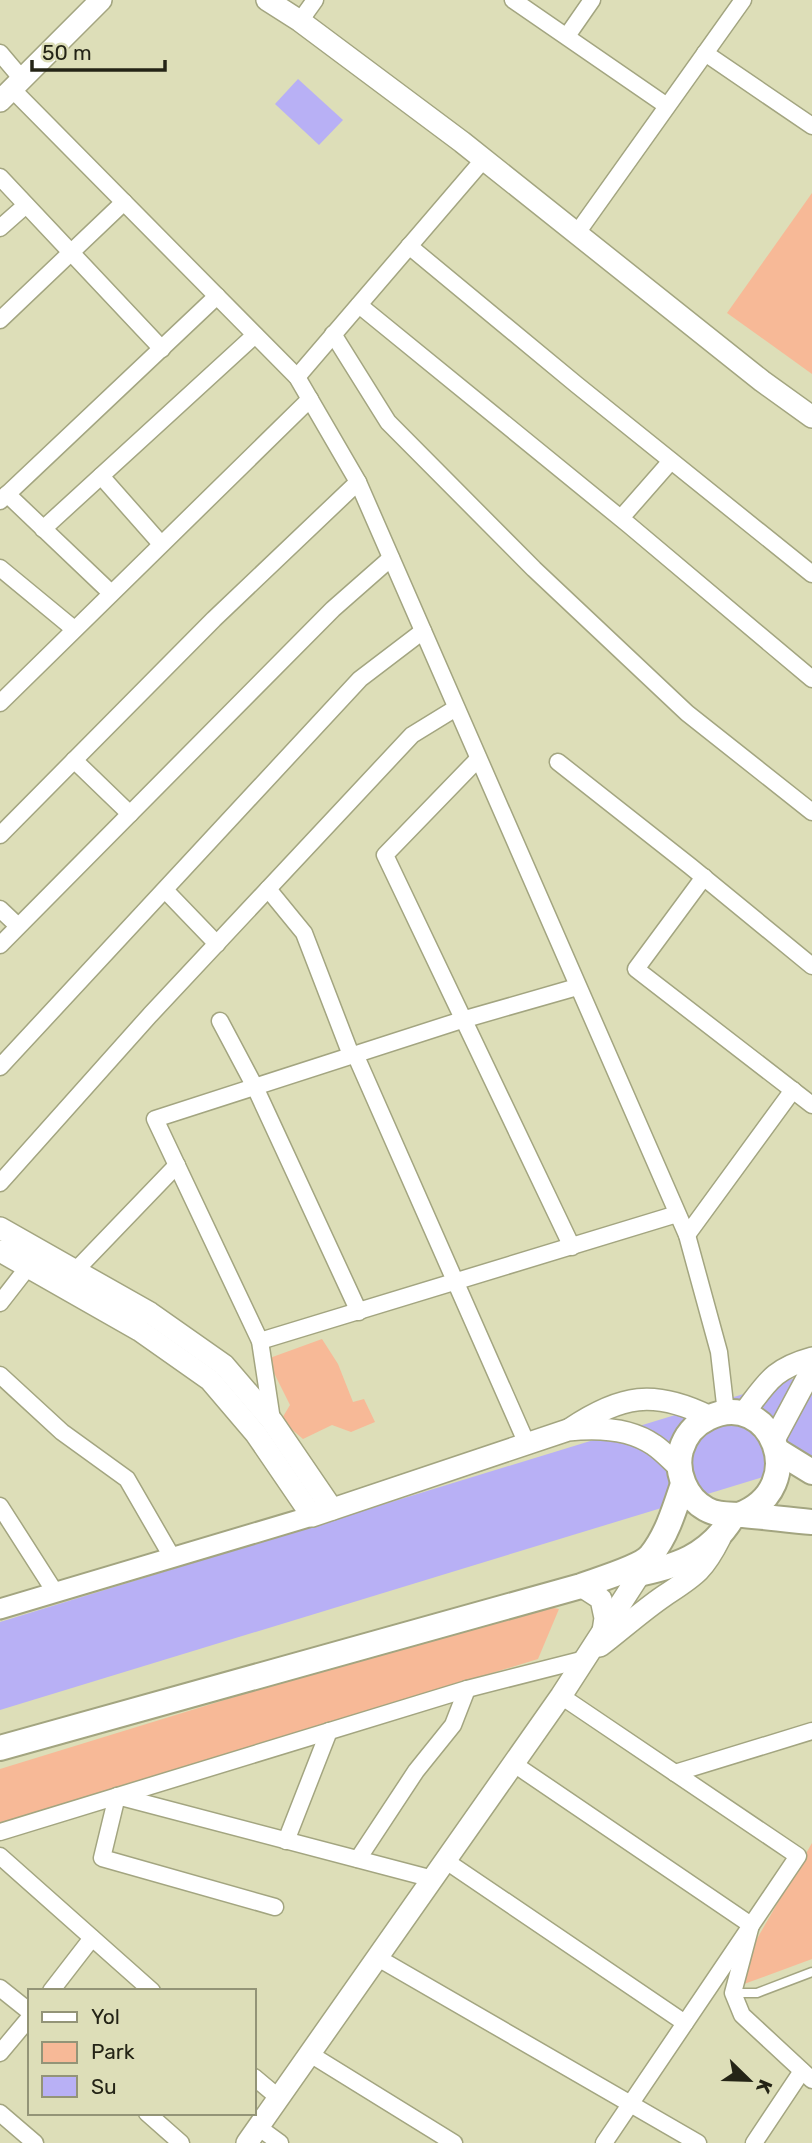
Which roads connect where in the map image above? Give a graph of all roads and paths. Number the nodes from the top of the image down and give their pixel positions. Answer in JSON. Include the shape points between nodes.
{"nodes":[{"id":1,"x":101,"y":0,"type":"edge"},
{"id":2,"x":267,"y":0,"type":"edge"},
{"id":3,"x":315,"y":0,"type":"edge"},
{"id":4,"x":513,"y":0,"type":"edge"},
{"id":5,"x":592,"y":0,"type":"edge"},
{"id":6,"x":743,"y":0,"type":"edge"},
{"id":7,"x":300,"y":21,"type":"junction"},
{"id":8,"x":567,"y":36,"type":"junction"},
{"id":9,"x":0,"y":53,"type":"edge"},
{"id":10,"x":705,"y":53,"type":"junction"},
{"id":11,"x":12,"y":90,"type":"edge"},
{"id":12,"x":667,"y":106,"type":"junction"},
{"id":13,"x":810,"y":120,"type":"edge"},
{"id":14,"x":484,"y":159,"type":"junction"},
{"id":15,"x":0,"y":177,"type":"edge"},
{"id":16,"x":124,"y":202,"type":"junction"},
{"id":17,"x":26,"y":205,"type":"junction"},
{"id":18,"x":0,"y":228,"type":"edge"},
{"id":19,"x":577,"y":233,"type":"junction"},
{"id":20,"x":409,"y":246,"type":"junction"},
{"id":21,"x":71,"y":252,"type":"junction"},
{"id":22,"x":217,"y":296,"type":"junction"},
{"id":23,"x":359,"y":305,"type":"junction"},
{"id":24,"x":0,"y":320,"type":"edge"},
{"id":25,"x":334,"y":334,"type":"junction"},
{"id":26,"x":255,"y":335,"type":"junction"},
{"id":27,"x":162,"y":349,"type":"junction"},
{"id":28,"x":297,"y":377,"type":"junction"},
{"id":29,"x":310,"y":399,"type":"junction"},
{"id":30,"x":812,"y":417,"type":"edge"},
{"id":31,"x":671,"y":461,"type":"junction"},
{"id":32,"x":101,"y":476,"type":"junction"},
{"id":33,"x":358,"y":482,"type":"junction"},
{"id":34,"x":3,"y":498,"type":"edge"},
{"id":35,"x":621,"y":519,"type":"junction"},
{"id":36,"x":43,"y":529,"type":"junction"},
{"id":37,"x":161,"y":544,"type":"junction"},
{"id":38,"x":391,"y":558,"type":"junction"},
{"id":39,"x":0,"y":568,"type":"edge"},
{"id":40,"x":812,"y":575,"type":"edge"},
{"id":41,"x":111,"y":593,"type":"junction"},
{"id":42,"x":74,"y":629,"type":"junction"},
{"id":43,"x":423,"y":631,"type":"junction"},
{"id":44,"x":812,"y":679,"type":"edge"},
{"id":45,"x":0,"y":703,"type":"edge"},
{"id":46,"x":456,"y":708,"type":"junction"},
{"id":47,"x":478,"y":759,"type":"junction"},
{"id":48,"x":74,"y":760,"type":"junction"},
{"id":49,"x":558,"y":762,"type":"dead end"},
{"id":50,"x":812,"y":812,"type":"edge"},
{"id":51,"x":130,"y":814,"type":"junction"},
{"id":52,"x":0,"y":835,"type":"edge"},
{"id":53,"x":704,"y":877,"type":"junction"},
{"id":54,"x":268,"y":889,"type":"junction"},
{"id":55,"x":165,"y":890,"type":"junction"},
{"id":56,"x":0,"y":909,"type":"edge"},
{"id":57,"x":18,"y":926,"type":"junction"},
{"id":58,"x":217,"y":944,"type":"junction"},
{"id":59,"x":0,"y":945,"type":"edge"},
{"id":60,"x":812,"y":966,"type":"edge"},
{"id":61,"x":577,"y":987,"type":"junction"},
{"id":62,"x":462,"y":1020,"type":"junction"},
{"id":63,"x":220,"y":1021,"type":"dead end"},
{"id":64,"x":353,"y":1055,"type":"junction"},
{"id":65,"x":0,"y":1067,"type":"edge"},
{"id":66,"x":255,"y":1087,"type":"junction"},
{"id":67,"x":793,"y":1090,"type":"junction"},
{"id":68,"x":812,"y":1105,"type":"edge"},
{"id":69,"x":177,"y":1165,"type":"junction"},
{"id":70,"x":0,"y":1183,"type":"edge"},
{"id":71,"x":677,"y":1214,"type":"junction"},
{"id":72,"x":0,"y":1228,"type":"edge"},
{"id":73,"x":687,"y":1235,"type":"junction"},
{"id":74,"x":572,"y":1247,"type":"junction"},
{"id":75,"x":0,"y":1251,"type":"edge"},
{"id":76,"x":28,"y":1267,"type":"junction"},
{"id":77,"x":75,"y":1271,"type":"junction"},
{"id":78,"x":456,"y":1282,"type":"junction"},
{"id":79,"x":0,"y":1303,"type":"edge"},
{"id":80,"x":359,"y":1312,"type":"junction"},
{"id":81,"x":260,"y":1341,"type":"junction"},
{"id":82,"x":812,"y":1358,"type":"edge"},
{"id":83,"x":812,"y":1369,"type":"edge"},
{"id":84,"x":0,"y":1375,"type":"edge"},
{"id":85,"x":726,"y":1415,"type":"junction"},
{"id":86,"x":272,"y":1421,"type":"junction"},
{"id":87,"x":568,"y":1430,"type":"junction"},
{"id":88,"x":527,"y":1444,"type":"junction"},
{"id":89,"x":778,"y":1445,"type":"junction"},
{"id":90,"x":812,"y":1472,"type":"edge"},
{"id":91,"x":681,"y":1476,"type":"junction"},
{"id":92,"x":0,"y":1506,"type":"edge"},
{"id":93,"x":322,"y":1513,"type":"junction"},
{"id":94,"x":732,"y":1521,"type":"junction"},
{"id":95,"x":812,"y":1522,"type":"edge"},
{"id":96,"x":172,"y":1557,"type":"junction"},
{"id":97,"x":645,"y":1566,"type":"junction"},
{"id":98,"x":581,"y":1586,"type":"junction"},
{"id":99,"x":55,"y":1592,"type":"junction"},
{"id":100,"x":0,"y":1609,"type":"edge"},
{"id":101,"x":603,"y":1631,"type":"junction"},
{"id":102,"x":585,"y":1658,"type":"junction"},
{"id":103,"x":467,"y":1689,"type":"junction"},
{"id":104,"x":561,"y":1696,"type":"junction"},
{"id":105,"x":329,"y":1731,"type":"junction"},
{"id":106,"x":812,"y":1731,"type":"edge"},
{"id":107,"x":0,"y":1748,"type":"edge"},
{"id":108,"x":514,"y":1764,"type":"junction"},
{"id":109,"x":676,"y":1773,"type":"junction"},
{"id":110,"x":117,"y":1796,"type":"junction"},
{"id":111,"x":0,"y":1832,"type":"edge"},
{"id":112,"x":286,"y":1841,"type":"junction"},
{"id":113,"x":0,"y":1856,"type":"edge"},
{"id":114,"x":358,"y":1859,"type":"junction"},
{"id":115,"x":440,"y":1870,"type":"junction"},
{"id":116,"x":275,"y":1908,"type":"dead end"},
{"id":117,"x":751,"y":1925,"type":"junction"},
{"id":118,"x":92,"y":1938,"type":"junction"},
{"id":119,"x":378,"y":1958,"type":"junction"},
{"id":120,"x":812,"y":1972,"type":"edge"},
{"id":121,"x":0,"y":1987,"type":"edge"},
{"id":122,"x":53,"y":1989,"type":"edge"},
{"id":123,"x":150,"y":1989,"type":"edge"},
{"id":124,"x":733,"y":1993,"type":"junction"},
{"id":125,"x":28,"y":2013,"type":"edge"},
{"id":126,"x":28,"y":2018,"type":"edge"},
{"id":127,"x":685,"y":2023,"type":"junction"},
{"id":128,"x":0,"y":2053,"type":"edge"},
{"id":129,"x":310,"y":2054,"type":"junction"},
{"id":130,"x":807,"y":2075,"type":"edge"},
{"id":131,"x":256,"y":2079,"type":"edge"},
{"id":132,"x":279,"y":2098,"type":"junction"},
{"id":133,"x":631,"y":2102,"type":"junction"},
{"id":134,"x":0,"y":2113,"type":"edge"},
{"id":135,"x":150,"y":2115,"type":"edge"},
{"id":136,"x":253,"y":2135,"type":"edge"},
{"id":137,"x":35,"y":2143,"type":"edge"},
{"id":138,"x":181,"y":2143,"type":"edge"},
{"id":139,"x":280,"y":2143,"type":"edge"},
{"id":140,"x":454,"y":2143,"type":"edge"},
{"id":141,"x":604,"y":2143,"type":"edge"},
{"id":142,"x":698,"y":2143,"type":"edge"},
{"id":143,"x":754,"y":2143,"type":"edge"}],
"edges":[{"from":1,"to":11,"type":"main road"},
{"from":2,"to":7,"type":"main road"},
{"from":3,"to":7,"type":"street"},
{"from":4,"to":8,"type":"street"},
{"from":5,"to":8,"type":"street"},
{"from":6,"to":10,"type":"street"},
{"from":7,"to":14,"type":"main road"},
{"from":8,"to":12,"type":"street"},
{"from":9,"to":11,"type":"street"},
{"from":10,"to":12,"type":"street"},
{"from":10,"to":13,"type":"street"},
{"from":11,"to":16,"type":"street"},
{"from":12,"to":19,"type":"street"},
{"from":14,"to":19,"type":"main road"},
{"from":14,"to":20,"type":"street"},
{"from":15,"to":17,"type":"street"},
{"from":16,"to":21,"type":"street"},
{"from":16,"to":22,"type":"street"},
{"from":17,"to":18,"type":"street"},
{"from":17,"to":21,"type":"street"},
{"from":19,"to":30,"type":"main road"},
{"from":20,"to":23,"type":"street"},
{"from":20,"to":31,"type":"street"},
{"from":21,"to":24,"type":"street"},
{"from":21,"to":27,"type":"street"},
{"from":22,"to":26,"type":"street"},
{"from":22,"to":27,"type":"street"},
{"from":23,"to":25,"type":"street"},
{"from":23,"to":35,"type":"street"},
{"from":25,"to":28,"type":"street"},
{"from":25,"to":50,"type":"street","via":[[388,422],[534,569],[687,713]]},
{"from":26,"to":28,"type":"street"},
{"from":26,"to":32,"type":"street"},
{"from":27,"to":34,"type":"street"},
{"from":28,"to":29,"type":"street"},
{"from":29,"to":33,"type":"street"},
{"from":29,"to":37,"type":"street"},
{"from":31,"to":35,"type":"street"},
{"from":31,"to":40,"type":"street"},
{"from":32,"to":36,"type":"street"},
{"from":32,"to":37,"type":"street"},
{"from":33,"to":38,"type":"street"},
{"from":33,"to":48,"type":"street"},
{"from":34,"to":36,"type":"street"},
{"from":35,"to":44,"type":"street"},
{"from":36,"to":41,"type":"street"},
{"from":37,"to":41,"type":"street"},
{"from":38,"to":43,"type":"street"},
{"from":38,"to":51,"type":"street","via":[[333,608]]},
{"from":39,"to":42,"type":"street"},
{"from":41,"to":42,"type":"street"},
{"from":42,"to":45,"type":"street"},
{"from":43,"to":46,"type":"street"},
{"from":43,"to":55,"type":"street","via":[[360,679]]},
{"from":46,"to":47,"type":"street"},
{"from":46,"to":54,"type":"street","via":[[412,735]]},
{"from":47,"to":61,"type":"street"},
{"from":47,"to":62,"type":"street","via":[[384,855]]},
{"from":48,"to":51,"type":"street"},
{"from":48,"to":52,"type":"street"},
{"from":49,"to":53,"type":"street"},
{"from":51,"to":57,"type":"street"},
{"from":53,"to":60,"type":"street"},
{"from":53,"to":67,"type":"street","via":[[636,969]]},
{"from":54,"to":58,"type":"street"},
{"from":54,"to":64,"type":"street","via":[[304,933]]},
{"from":55,"to":58,"type":"street"},
{"from":55,"to":65,"type":"street"},
{"from":56,"to":57,"type":"street"},
{"from":57,"to":59,"type":"street"},
{"from":58,"to":70,"type":"street"},
{"from":61,"to":62,"type":"street"},
{"from":61,"to":71,"type":"street"},
{"from":62,"to":64,"type":"street"},
{"from":62,"to":74,"type":"street"},
{"from":63,"to":66,"type":"street"},
{"from":64,"to":66,"type":"street"},
{"from":64,"to":78,"type":"street"},
{"from":66,"to":69,"type":"street","via":[[155,1119]]},
{"from":66,"to":80,"type":"street"},
{"from":67,"to":68,"type":"street"},
{"from":67,"to":73,"type":"street"},
{"from":69,"to":77,"type":"street"},
{"from":69,"to":81,"type":"street"},
{"from":71,"to":73,"type":"street"},
{"from":71,"to":74,"type":"street"},
{"from":72,"to":77,"type":"main road"},
{"from":73,"to":85,"type":"street","via":[[719,1352]]},
{"from":74,"to":78,"type":"street"},
{"from":75,"to":76,"type":"main road"},
{"from":76,"to":79,"type":"street"},
{"from":76,"to":93,"type":"main road","via":[[139,1330],[210,1380]]},
{"from":77,"to":86,"type":"main road","via":[[150,1313],[223,1365]]},
{"from":78,"to":80,"type":"street"},
{"from":78,"to":88,"type":"street"},
{"from":80,"to":81,"type":"street"},
{"from":81,"to":86,"type":"street"},
{"from":82,"to":85,"type":"main road","via":[[774,1374]]},
{"from":83,"to":89,"type":"main road"},
{"from":84,"to":96,"type":"street","via":[[62,1432],[127,1479]]},
{"from":85,"to":87,"type":"main road","via":[[659,1398],[625,1402],[593,1413]]},
{"from":85,"to":89,"type":"main road","via":[[765,1425]]},
{"from":85,"to":91,"type":"main road","via":[[701,1422],[688,1434],[681,1450]]},
{"from":86,"to":93,"type":"main road"},
{"from":87,"to":88,"type":"main road"},
{"from":87,"to":91,"type":"main road","via":[[634,1434],[655,1445]]},
{"from":88,"to":93,"type":"main road"},
{"from":89,"to":90,"type":"main road"},
{"from":89,"to":94,"type":"main road","via":[[782,1469],[777,1485],[768,1499]]},
{"from":91,"to":94,"type":"main road","via":[[693,1499]]},
{"from":91,"to":97,"type":"main road","via":[[669,1524]]},
{"from":92,"to":99,"type":"street"},
{"from":93,"to":96,"type":"street"},
{"from":94,"to":95,"type":"main road"},
{"from":94,"to":97,"type":"main road","via":[[696,1556],[671,1567]]},
{"from":94,"to":102,"type":"main road","via":[[694,1577]]},
{"from":96,"to":99,"type":"street"},
{"from":97,"to":98,"type":"main road"},
{"from":97,"to":101,"type":"main road"},
{"from":98,"to":101,"type":"main road","via":[[601,1599]]},
{"from":98,"to":107,"type":"main road"},
{"from":99,"to":100,"type":"street"},
{"from":101,"to":102,"type":"main road"},
{"from":102,"to":103,"type":"street"},
{"from":102,"to":104,"type":"main road"},
{"from":103,"to":105,"type":"street"},
{"from":103,"to":114,"type":"street","via":[[453,1725],[416,1771]]},
{"from":104,"to":108,"type":"main road"},
{"from":104,"to":109,"type":"street"},
{"from":105,"to":110,"type":"street"},
{"from":105,"to":112,"type":"street"},
{"from":106,"to":109,"type":"street"},
{"from":108,"to":115,"type":"main road"},
{"from":108,"to":117,"type":"street"},
{"from":109,"to":117,"type":"street","via":[[798,1856]]},
{"from":110,"to":111,"type":"street"},
{"from":110,"to":112,"type":"street"},
{"from":110,"to":116,"type":"street","via":[[102,1858]]},
{"from":112,"to":114,"type":"street"},
{"from":113,"to":118,"type":"street"},
{"from":114,"to":115,"type":"street"},
{"from":115,"to":119,"type":"main road"},
{"from":115,"to":127,"type":"street"},
{"from":117,"to":124,"type":"street"},
{"from":117,"to":127,"type":"street"},
{"from":118,"to":122,"type":"street"},
{"from":118,"to":123,"type":"street"},
{"from":119,"to":129,"type":"main road"},
{"from":119,"to":133,"type":"street"},
{"from":120,"to":124,"type":"lane","via":[[757,1993]]},
{"from":121,"to":125,"type":"street"},
{"from":124,"to":130,"type":"street","via":[[742,2015]]},
{"from":126,"to":128,"type":"street"},
{"from":127,"to":133,"type":"street"},
{"from":129,"to":132,"type":"main road"},
{"from":129,"to":140,"type":"street"},
{"from":130,"to":143,"type":"street"},
{"from":131,"to":132,"type":"street"},
{"from":132,"to":136,"type":"main road"},
{"from":133,"to":141,"type":"street"},
{"from":133,"to":142,"type":"street"},
{"from":134,"to":137,"type":"street"},
{"from":135,"to":138,"type":"street"},
{"from":136,"to":139,"type":"street"}]}
